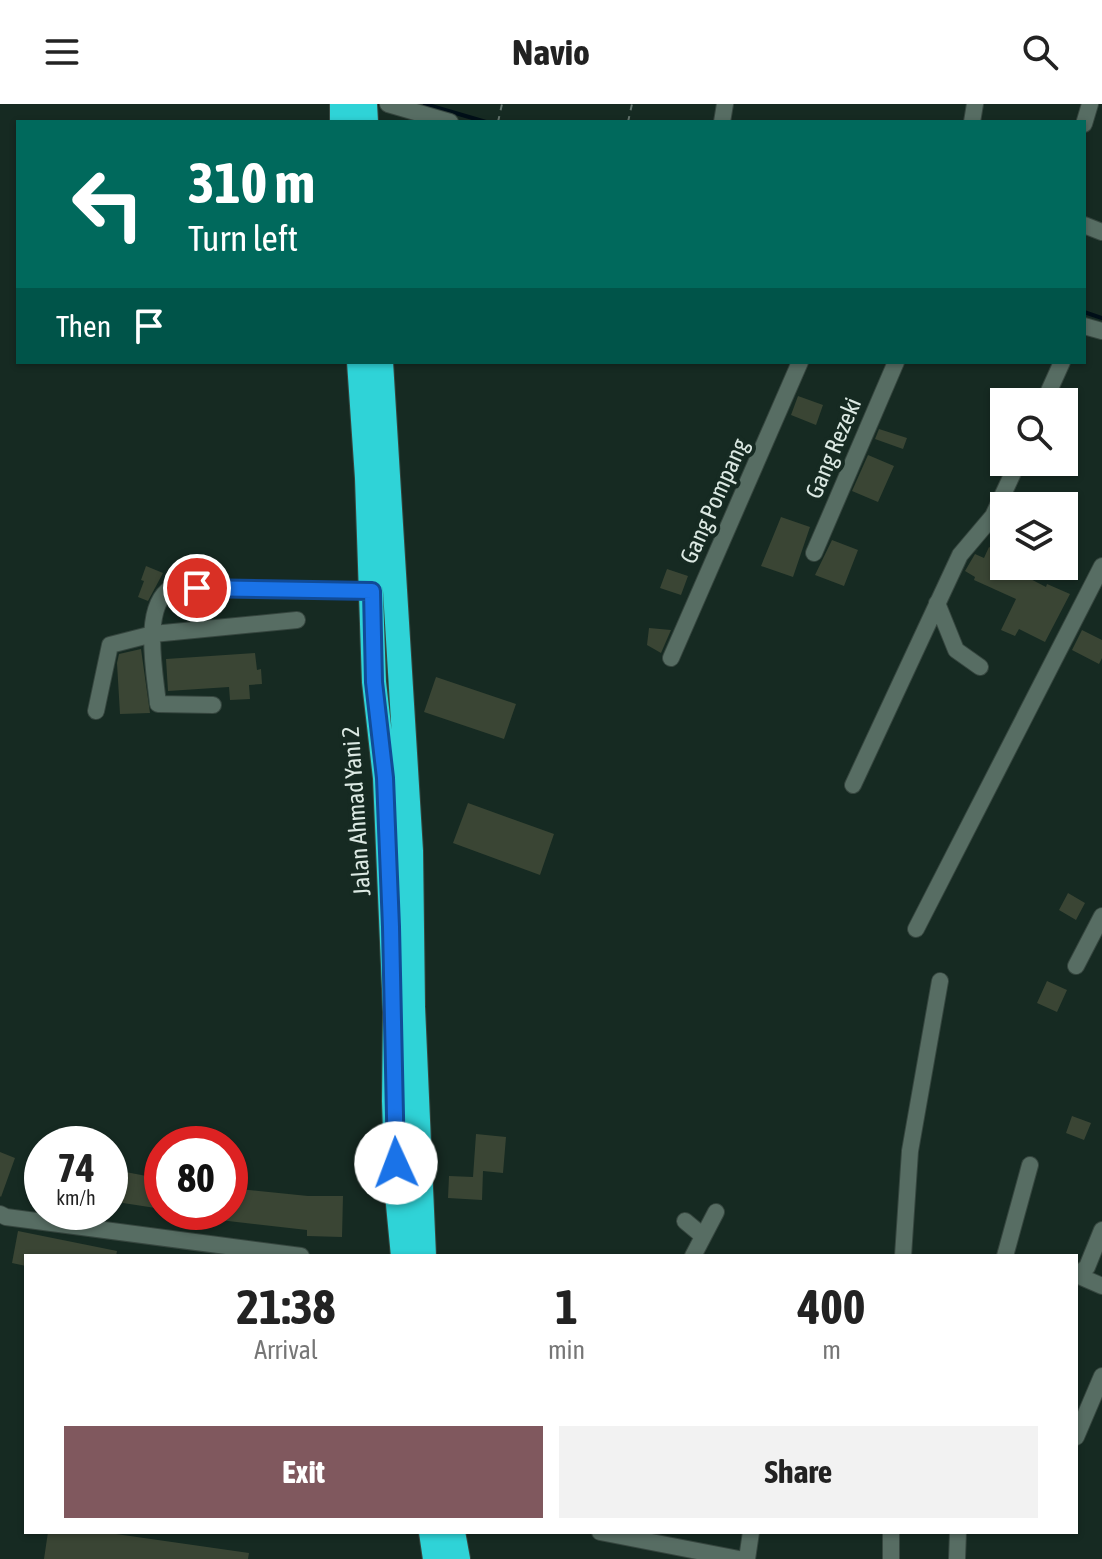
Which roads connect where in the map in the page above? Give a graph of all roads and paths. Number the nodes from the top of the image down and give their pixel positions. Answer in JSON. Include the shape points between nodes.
{"nodes":[{"id":1,"x":388,"y":104,"type":"edge"},
{"id":2,"x":410,"y":107,"type":"edge"},
{"id":3,"x":445,"y":120,"type":"edge"},
{"id":4,"x":359,"y":364,"type":"edge"},
{"id":5,"x":381,"y":364,"type":"edge"},
{"id":6,"x":799,"y":364,"type":"edge"},
{"id":7,"x":895,"y":364,"type":"edge"},
{"id":8,"x":1061,"y":364,"type":"edge"},
{"id":9,"x":1050,"y":388,"type":"edge"},
{"id":10,"x":1012,"y":476,"type":"edge"},
{"id":11,"x":814,"y":553,"type":"dead end"},
{"id":12,"x":1102,"y":566,"type":"edge"},
{"id":13,"x":372,"y":591,"type":"junction"},
{"id":14,"x":937,"y":603,"type":"junction"},
{"id":15,"x":297,"y":620,"type":"dead end"},
{"id":16,"x":153,"y":634,"type":"junction"},
{"id":17,"x":671,"y":658,"type":"dead end"},
{"id":18,"x":980,"y":667,"type":"dead end"},
{"id":19,"x":213,"y":705,"type":"dead end"},
{"id":20,"x":96,"y":711,"type":"dead end"},
{"id":21,"x":853,"y":785,"type":"dead end"},
{"id":22,"x":1102,"y":916,"type":"edge"},
{"id":23,"x":916,"y":929,"type":"dead end"},
{"id":24,"x":1076,"y":966,"type":"dead end"},
{"id":25,"x":940,"y":981,"type":"dead end"},
{"id":26,"x":1030,"y":1165,"type":"dead end"},
{"id":27,"x":716,"y":1212,"type":"dead end"},
{"id":28,"x":2,"y":1218,"type":"edge"},
{"id":29,"x":685,"y":1221,"type":"dead end"},
{"id":30,"x":1102,"y":1230,"type":"edge"},
{"id":31,"x":703,"y":1236,"type":"junction"},
{"id":32,"x":285,"y":1254,"type":"edge"},
{"id":33,"x":403,"y":1254,"type":"edge"},
{"id":34,"x":424,"y":1254,"type":"edge"},
{"id":35,"x":694,"y":1254,"type":"edge"},
{"id":36,"x":903,"y":1254,"type":"edge"},
{"id":37,"x":1006,"y":1254,"type":"edge"},
{"id":38,"x":1078,"y":1276,"type":"edge"},
{"id":39,"x":1102,"y":1286,"type":"edge"},
{"id":40,"x":1102,"y":1376,"type":"edge"},
{"id":41,"x":1078,"y":1432,"type":"edge"},
{"id":42,"x":431,"y":1534,"type":"edge"},
{"id":43,"x":453,"y":1534,"type":"edge"},
{"id":44,"x":610,"y":1534,"type":"edge"},
{"id":45,"x":751,"y":1534,"type":"edge"},
{"id":46,"x":891,"y":1534,"type":"edge"},
{"id":47,"x":958,"y":1534,"type":"edge"},
{"id":48,"x":435,"y":1559,"type":"edge"},
{"id":49,"x":458,"y":1559,"type":"edge"},
{"id":50,"x":739,"y":1559,"type":"edge"},
{"id":51,"x":747,"y":1559,"type":"edge"},
{"id":52,"x":891,"y":1559,"type":"edge"},
{"id":53,"x":957,"y":1559,"type":"edge"}],
"edges":[{"from":1,"to":2,"type":"street"},
{"from":2,"to":3,"type":"street"},
{"from":4,"to":13,"type":"highway","name":"Jalan Ahmad Yani 2"},
{"from":5,"to":34,"type":"highway","name":"Jalan Ahmad Yani 2","via":[[411,851]]},
{"from":6,"to":17,"type":"street","name":"Gang Pompang"},
{"from":7,"to":11,"type":"street","name":"Gang Rezeki"},
{"from":8,"to":9,"type":"street"},
{"from":10,"to":14,"type":"street","via":[[993,516],[960,555]]},
{"from":12,"to":23,"type":"street"},
{"from":13,"to":16,"type":"street","via":[[171,588],[160,598]]},
{"from":13,"to":33,"type":"highway","name":"Jalan Ahmad Yani 2"},
{"from":14,"to":18,"type":"street","via":[[956,650]]},
{"from":14,"to":21,"type":"street"},
{"from":15,"to":16,"type":"street"},
{"from":16,"to":19,"type":"street","via":[[158,704]]},
{"from":16,"to":20,"type":"street","via":[[110,645]]},
{"from":22,"to":24,"type":"street"},
{"from":25,"to":36,"type":"street","via":[[908,1164]]},
{"from":26,"to":37,"type":"street"},
{"from":27,"to":31,"type":"street"},
{"from":28,"to":32,"type":"street"},
{"from":29,"to":31,"type":"street"},
{"from":30,"to":38,"type":"street"},
{"from":31,"to":35,"type":"street"},
{"from":38,"to":39,"type":"street"},
{"from":40,"to":41,"type":"street"},
{"from":42,"to":48,"type":"highway"},
{"from":43,"to":49,"type":"highway"},
{"from":44,"to":50,"type":"street"},
{"from":45,"to":51,"type":"street"},
{"from":46,"to":52,"type":"street"},
{"from":47,"to":53,"type":"street"}]}
